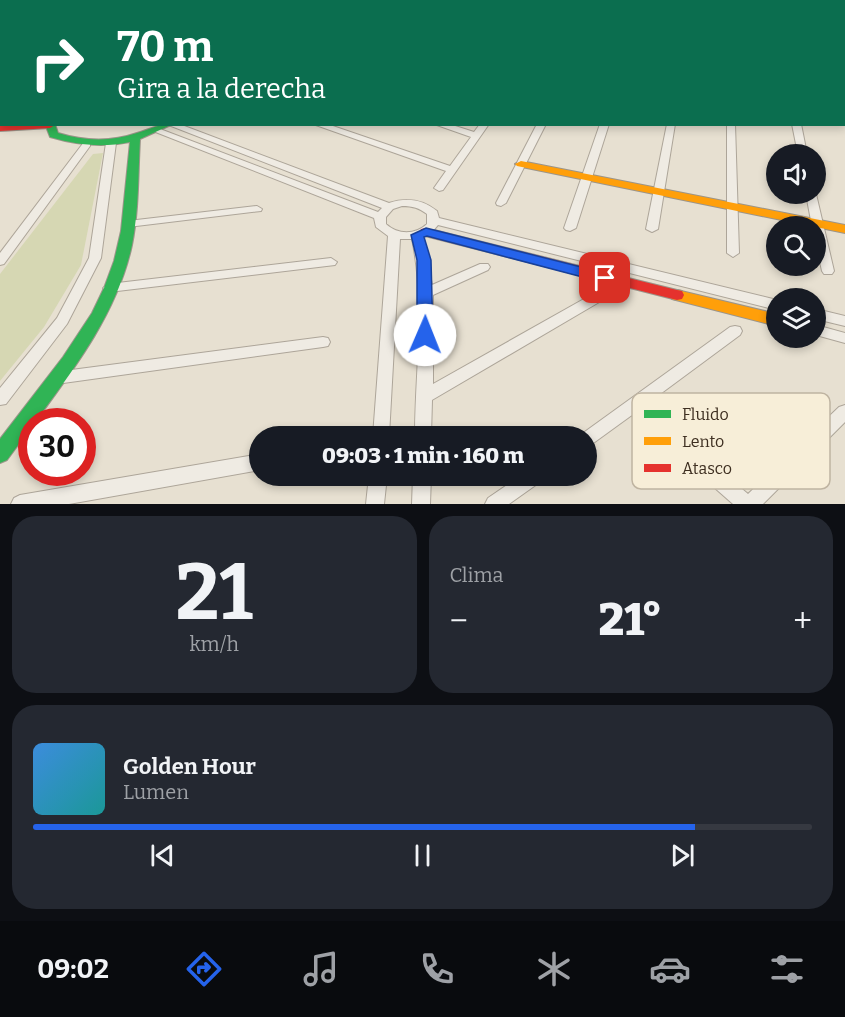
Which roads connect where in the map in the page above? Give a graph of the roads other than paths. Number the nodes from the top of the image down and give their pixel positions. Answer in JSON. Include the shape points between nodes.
{"nodes":[{"id":1,"x":33,"y":126,"type":"edge"},
{"id":2,"x":50,"y":126,"type":"edge"},
{"id":3,"x":323,"y":126,"type":"edge"},
{"id":4,"x":444,"y":126,"type":"edge"},
{"id":5,"x":484,"y":126,"type":"edge"},
{"id":6,"x":541,"y":126,"type":"edge"},
{"id":7,"x":604,"y":126,"type":"edge"},
{"id":8,"x":671,"y":126,"type":"edge"},
{"id":9,"x":731,"y":126,"type":"edge"},
{"id":10,"x":796,"y":126,"type":"edge"},
{"id":11,"x":165,"y":127,"type":"edge"},
{"id":12,"x":0,"y":128,"type":"edge"},
{"id":13,"x":477,"y":136,"type":"junction"},
{"id":14,"x":135,"y":138,"type":"junction"},
{"id":15,"x":111,"y":143,"type":"junction"},
{"id":16,"x":87,"y":144,"type":"junction"},
{"id":17,"x":801,"y":144,"type":"edge"},
{"id":18,"x":521,"y":164,"type":"junction"},
{"id":19,"x":453,"y":170,"type":"junction"},
{"id":20,"x":587,"y":177,"type":"junction"},
{"id":21,"x":439,"y":188,"type":"dead end"},
{"id":22,"x":657,"y":191,"type":"junction"},
{"id":23,"x":501,"y":203,"type":"dead end"},
{"id":24,"x":389,"y":207,"type":"junction"},
{"id":25,"x":734,"y":207,"type":"junction"},
{"id":26,"x":257,"y":209,"type":"dead end"},
{"id":27,"x":380,"y":216,"type":"junction"},
{"id":28,"x":781,"y":216,"type":"edge"},
{"id":29,"x":128,"y":224,"type":"junction"},
{"id":30,"x":826,"y":225,"type":"edge"},
{"id":31,"x":570,"y":228,"type":"dead end"},
{"id":32,"x":426,"y":229,"type":"junction"},
{"id":33,"x":652,"y":229,"type":"dead end"},
{"id":34,"x":845,"y":229,"type":"edge"},
{"id":35,"x":394,"y":234,"type":"junction"},
{"id":36,"x":733,"y":253,"type":"dead end"},
{"id":37,"x":0,"y":261,"type":"edge"},
{"id":38,"x":826,"y":261,"type":"edge"},
{"id":39,"x":331,"y":262,"type":"dead end"},
{"id":40,"x":484,"y":267,"type":"dead end"},
{"id":41,"x":828,"y":271,"type":"dead end"},
{"id":42,"x":109,"y":288,"type":"junction"},
{"id":43,"x":426,"y":293,"type":"junction"},
{"id":44,"x":596,"y":298,"type":"dead end"},
{"id":45,"x":766,"y":303,"type":"edge"},
{"id":46,"x":826,"y":316,"type":"edge"},
{"id":47,"x":766,"y":317,"type":"edge"},
{"id":48,"x":845,"y":321,"type":"edge"},
{"id":49,"x":735,"y":331,"type":"dead end"},
{"id":50,"x":826,"y":333,"type":"edge"},
{"id":51,"x":845,"y":338,"type":"edge"},
{"id":52,"x":323,"y":342,"type":"dead end"},
{"id":53,"x":54,"y":378,"type":"junction"},
{"id":54,"x":651,"y":393,"type":"edge"},
{"id":55,"x":424,"y":398,"type":"junction"},
{"id":56,"x":0,"y":399,"type":"edge"},
{"id":57,"x":632,"y":407,"type":"edge"},
{"id":58,"x":845,"y":412,"type":"edge"},
{"id":59,"x":382,"y":426,"type":"edge"},
{"id":60,"x":423,"y":426,"type":"edge"},
{"id":61,"x":830,"y":426,"type":"edge"},
{"id":62,"x":597,"y":431,"type":"edge"},
{"id":63,"x":0,"y":454,"type":"edge"},
{"id":64,"x":249,"y":464,"type":"edge"},
{"id":65,"x":377,"y":486,"type":"edge"},
{"id":66,"x":422,"y":486,"type":"edge"},
{"id":67,"x":520,"y":486,"type":"edge"},
{"id":68,"x":730,"y":489,"type":"edge"},
{"id":69,"x":764,"y":489,"type":"edge"},
{"id":70,"x":20,"y":504,"type":"edge"},
{"id":71,"x":375,"y":504,"type":"edge"},
{"id":72,"x":421,"y":504,"type":"edge"},
{"id":73,"x":494,"y":504,"type":"edge"},
{"id":74,"x":748,"y":504,"type":"edge"}],
"edges":[{"from":1,"to":12,"type":"street"},
{"from":2,"to":16,"type":"street","via":[[54,135]]},
{"from":3,"to":19,"type":"street"},
{"from":4,"to":13,"type":"street"},
{"from":5,"to":13,"type":"street"},
{"from":6,"to":18,"type":"street"},
{"from":7,"to":20,"type":"street"},
{"from":8,"to":22,"type":"street"},
{"from":9,"to":25,"type":"street"},
{"from":10,"to":17,"type":"street"},
{"from":11,"to":14,"type":"street"},
{"from":11,"to":24,"type":"street"},
{"from":11,"to":27,"type":"street"},
{"from":13,"to":19,"type":"street"},
{"from":14,"to":15,"type":"street"},
{"from":14,"to":29,"type":"street"},
{"from":15,"to":16,"type":"street"},
{"from":15,"to":56,"type":"street","via":[[95,258],[62,321]]},
{"from":16,"to":37,"type":"street"},
{"from":18,"to":20,"type":"street"},
{"from":18,"to":23,"type":"street"},
{"from":19,"to":21,"type":"street"},
{"from":20,"to":22,"type":"street"},
{"from":20,"to":31,"type":"street"},
{"from":22,"to":25,"type":"street"},
{"from":22,"to":33,"type":"street"},
{"from":24,"to":27,"type":"street"},
{"from":24,"to":32,"type":"street","via":[[407,203],[425,207],[433,213]]},
{"from":25,"to":28,"type":"street"},
{"from":25,"to":36,"type":"street"},
{"from":26,"to":29,"type":"street"},
{"from":27,"to":35,"type":"street","via":[[380,225]]},
{"from":29,"to":42,"type":"street","via":[[120,263]]},
{"from":30,"to":34,"type":"street"},
{"from":32,"to":35,"type":"street"},
{"from":32,"to":43,"type":"street"},
{"from":32,"to":45,"type":"street"},
{"from":32,"to":47,"type":"street"},
{"from":35,"to":59,"type":"street"},
{"from":38,"to":41,"type":"street"},
{"from":39,"to":42,"type":"street"},
{"from":40,"to":43,"type":"street"},
{"from":42,"to":53,"type":"street","via":[[97,314]]},
{"from":43,"to":55,"type":"street"},
{"from":44,"to":55,"type":"street"},
{"from":46,"to":48,"type":"street"},
{"from":49,"to":54,"type":"street"},
{"from":50,"to":51,"type":"street"},
{"from":52,"to":53,"type":"street"},
{"from":53,"to":63,"type":"street"},
{"from":55,"to":60,"type":"street"},
{"from":57,"to":62,"type":"street"},
{"from":58,"to":61,"type":"street"},
{"from":64,"to":70,"type":"street"},
{"from":65,"to":71,"type":"street"},
{"from":66,"to":72,"type":"street"},
{"from":67,"to":73,"type":"street"},
{"from":68,"to":74,"type":"street"},
{"from":69,"to":74,"type":"street"}]}
